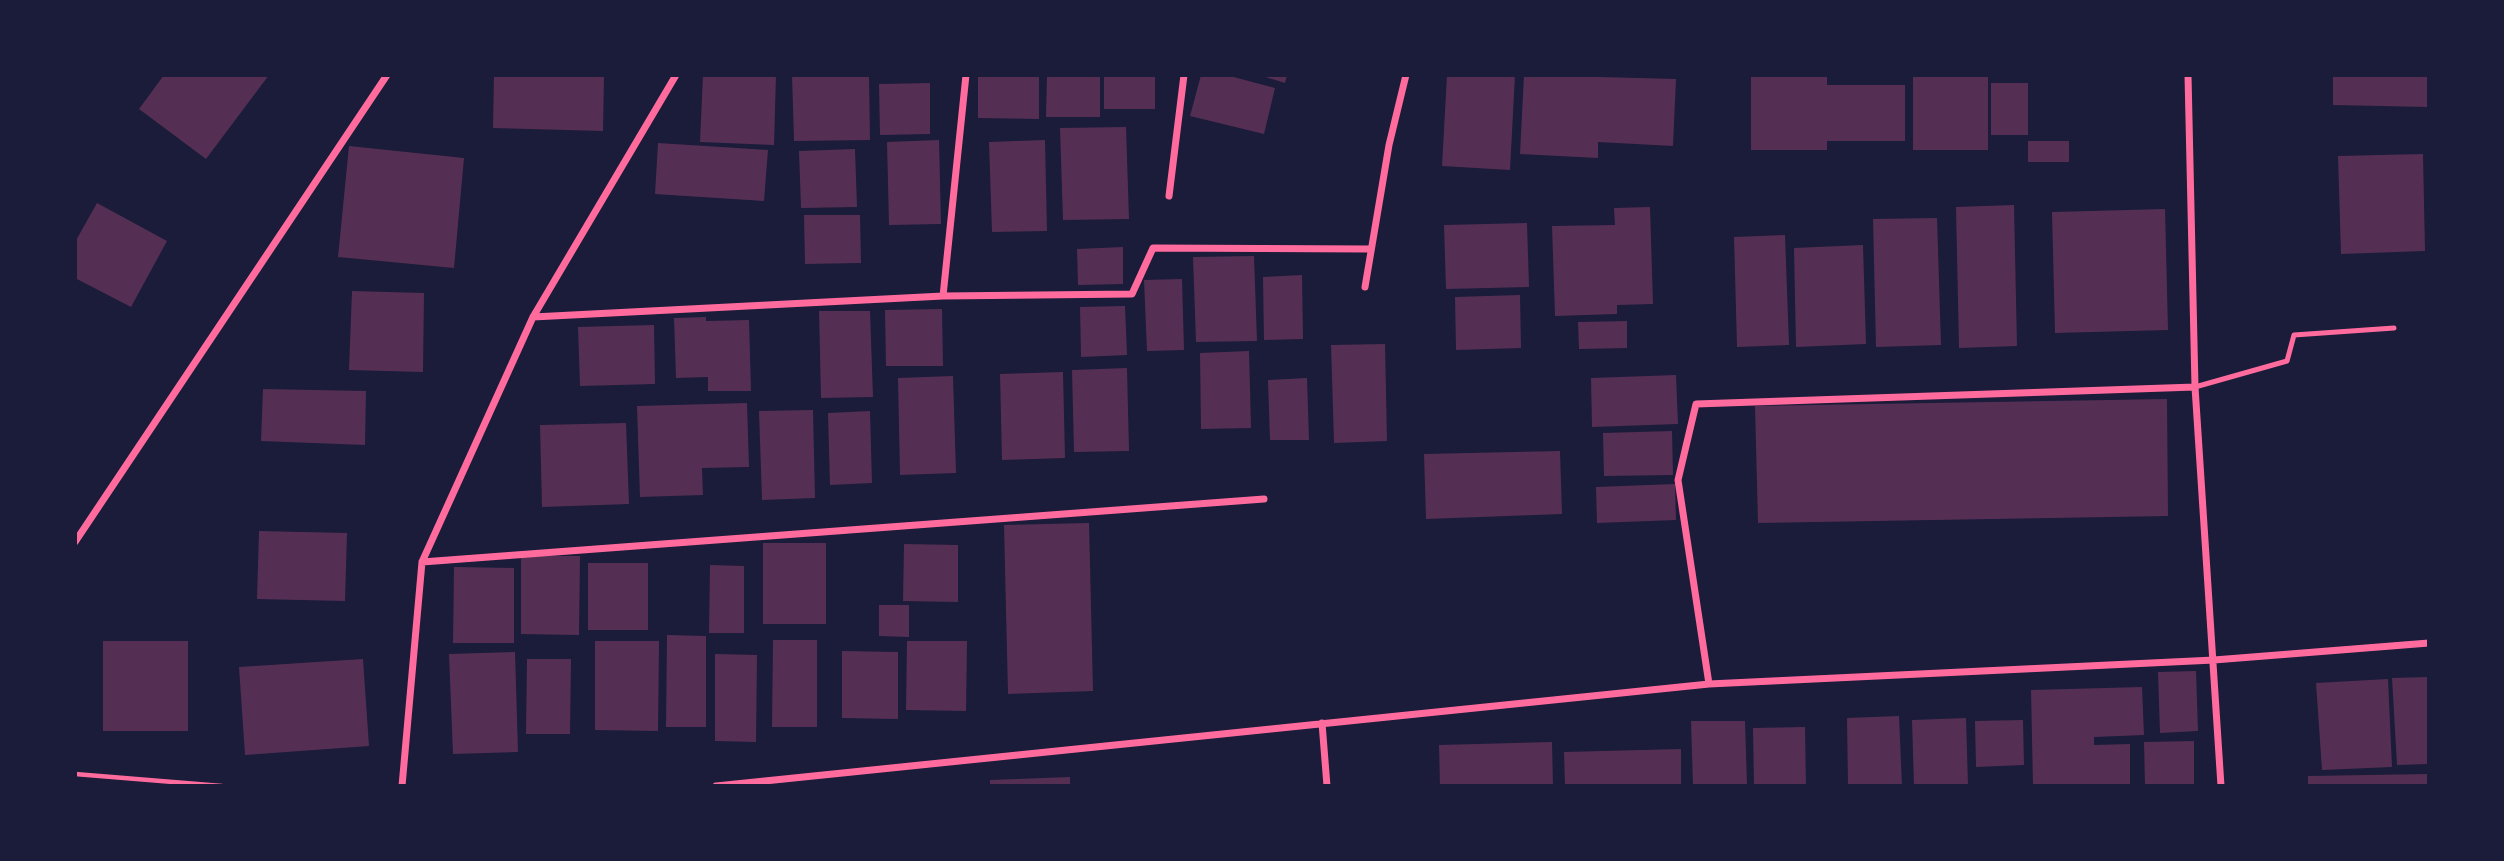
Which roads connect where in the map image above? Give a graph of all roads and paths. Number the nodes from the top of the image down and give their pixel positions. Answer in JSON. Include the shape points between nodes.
{"nodes":[{"id":1,"x":387,"y":75,"type":"edge"},
{"id":2,"x":676,"y":75,"type":"edge"},
{"id":3,"x":966,"y":75,"type":"edge"},
{"id":4,"x":1184,"y":75,"type":"edge"},
{"id":5,"x":1406,"y":75,"type":"edge"},
{"id":6,"x":2188,"y":75,"type":"edge"},
{"id":7,"x":1169,"y":196,"type":"dead end"},
{"id":8,"x":1371,"y":249,"type":"junction"},
{"id":9,"x":1365,"y":286,"type":"dead end"},
{"id":10,"x":943,"y":296,"type":"junction"},
{"id":11,"x":533,"y":317,"type":"junction"},
{"id":12,"x":2394,"y":328,"type":"dead end"},
{"id":13,"x":2195,"y":387,"type":"junction"},
{"id":14,"x":1264,"y":499,"type":"dead end"},
{"id":15,"x":75,"y":542,"type":"edge"},
{"id":16,"x":422,"y":562,"type":"junction"},
{"id":17,"x":2429,"y":643,"type":"edge"},
{"id":18,"x":2214,"y":660,"type":"junction"},
{"id":19,"x":1709,"y":684,"type":"junction"},
{"id":20,"x":1321,"y":723,"type":"junction"},
{"id":21,"x":75,"y":774,"type":"edge"},
{"id":22,"x":222,"y":786,"type":"edge"},
{"id":23,"x":402,"y":786,"type":"edge"},
{"id":24,"x":716,"y":786,"type":"edge"},
{"id":25,"x":1328,"y":786,"type":"edge"},
{"id":26,"x":2221,"y":786,"type":"edge"}],
"edges":[{"from":1,"to":15,"type":"street"},
{"from":2,"to":11,"type":"street"},
{"from":3,"to":10,"type":"street"},
{"from":4,"to":7,"type":"street"},
{"from":5,"to":8,"type":"street"},
{"from":6,"to":13,"type":"street"},
{"from":8,"to":9,"type":"street"},
{"from":8,"to":10,"type":"street","via":[[1153,248],[1132,294]]},
{"from":10,"to":11,"type":"street"},
{"from":11,"to":16,"type":"street"},
{"from":12,"to":13,"type":"lane","via":[[2294,335],[2287,361]]},
{"from":13,"to":18,"type":"street"},
{"from":13,"to":19,"type":"street","via":[[1696,404],[1678,480]]},
{"from":14,"to":16,"type":"street"},
{"from":16,"to":23,"type":"street"},
{"from":17,"to":18,"type":"street"},
{"from":18,"to":19,"type":"street"},
{"from":18,"to":26,"type":"street"},
{"from":19,"to":20,"type":"street"},
{"from":20,"to":24,"type":"street"},
{"from":20,"to":25,"type":"street"},
{"from":21,"to":22,"type":"path"}]}
